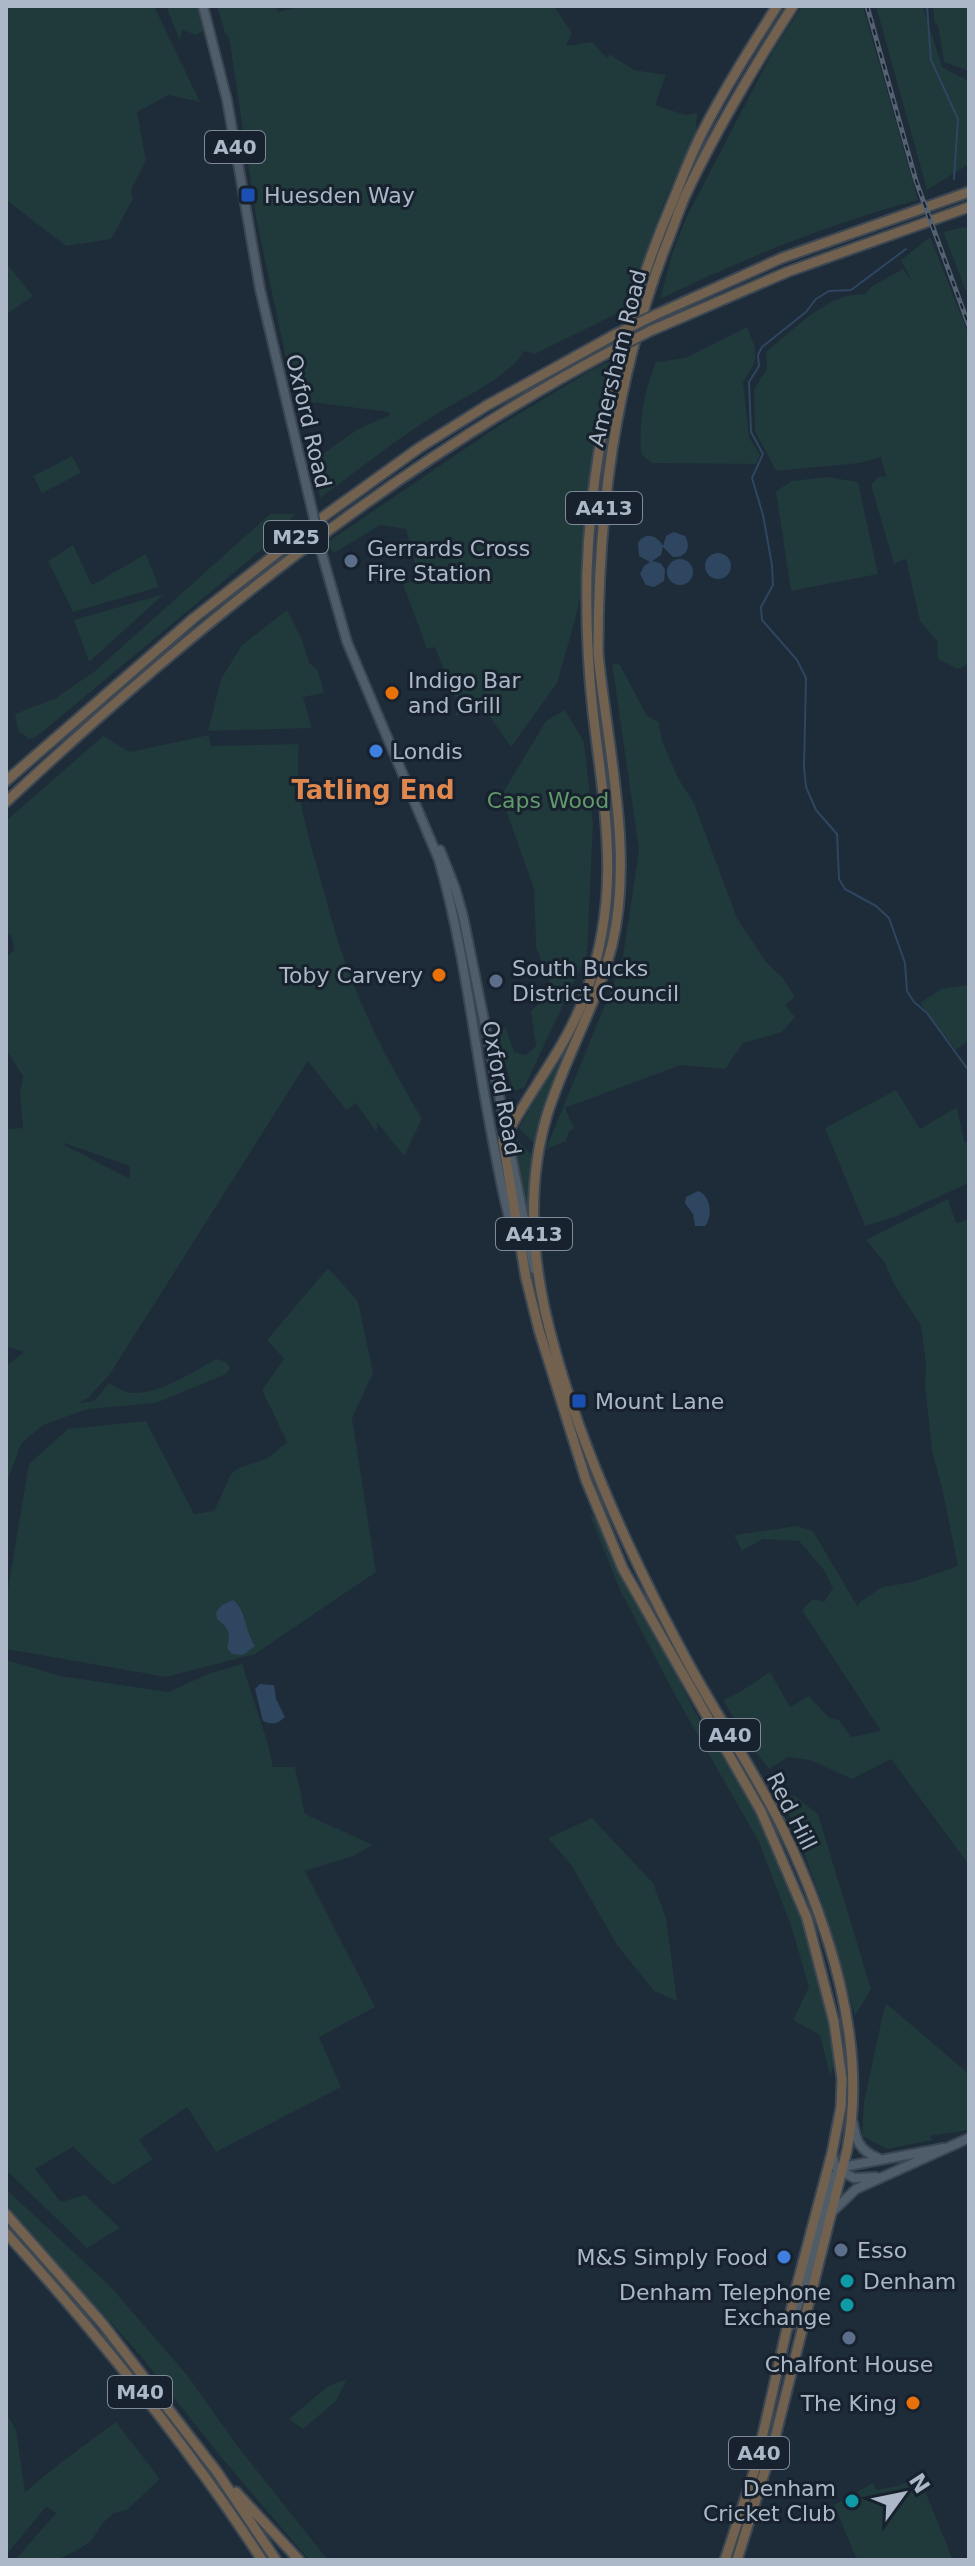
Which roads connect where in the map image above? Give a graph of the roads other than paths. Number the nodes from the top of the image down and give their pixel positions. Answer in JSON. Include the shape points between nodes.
{"nodes":[{"id":1,"x":203,"y":6,"type":"edge"},
{"id":2,"x":777,"y":6,"type":"edge"},
{"id":3,"x":793,"y":6,"type":"edge"},
{"id":4,"x":969,"y":192,"type":"edge"},
{"id":5,"x":969,"y":207,"type":"edge"},
{"id":6,"x":389,"y":739,"type":"junction"},
{"id":7,"x":6,"y":781,"type":"edge"},
{"id":8,"x":6,"y":802,"type":"edge"},
{"id":9,"x":473,"y":968,"type":"junction"},
{"id":10,"x":465,"y":974,"type":"junction"},
{"id":11,"x":507,"y":1134,"type":"junction"},
{"id":12,"x":520,"y":1251,"type":"junction"},
{"id":13,"x":545,"y":1312,"type":"junction"},
{"id":14,"x":853,"y":2123,"type":"junction"},
{"id":15,"x":969,"y":2138,"type":"edge"},
{"id":16,"x":944,"y":2148,"type":"junction"},
{"id":17,"x":832,"y":2153,"type":"junction"},
{"id":18,"x":880,"y":2159,"type":"junction"},
{"id":19,"x":841,"y":2171,"type":"junction"},
{"id":20,"x":884,"y":2175,"type":"junction"},
{"id":21,"x":832,"y":2212,"type":"junction"},
{"id":22,"x":6,"y":2214,"type":"edge"},
{"id":23,"x":6,"y":2233,"type":"edge"},
{"id":24,"x":784,"y":2345,"type":"junction"},
{"id":25,"x":217,"y":2472,"type":"junction"},
{"id":26,"x":262,"y":2560,"type":"edge"},
{"id":27,"x":276,"y":2560,"type":"edge"},
{"id":28,"x":299,"y":2560,"type":"edge"},
{"id":29,"x":725,"y":2560,"type":"edge"},
{"id":30,"x":737,"y":2560,"type":"edge"}],
"edges":[{"from":1,"to":6,"type":"main road","name":"Oxford Road","number":"A40","bridge":true,"via":[[227,100],[260,289],[320,547],[347,642]]},
{"from":2,"to":11,"type":"highway","number":"A413","via":[[701,134],[652,251],[605,409],[587,573],[593,710],[608,832],[604,924],[586,995],[566,1039]]},
{"from":3,"to":13,"type":"highway","name":"Amersham Road","number":"A413","via":[[742,86],[684,199],[646,301],[617,410],[604,511],[598,653],[619,834],[618,904],[606,964],[547,1113],[537,1155],[533,1217]]},
{"from":4,"to":7,"type":"highway","number":"M25","bridge":true,"via":[[782,258],[616,334],[475,412],[327,514],[170,638]]},
{"from":5,"to":8,"type":"highway","number":"M25","bridge":true,"via":[[787,272],[650,331],[461,438],[334,525],[146,678]]},
{"from":6,"to":9,"type":"main road","number":"A40","via":[[447,865]]},
{"from":6,"to":10,"type":"main road","name":"Oxford Road","number":"A40","via":[[439,860]]},
{"from":9,"to":10,"type":"main road"},
{"from":9,"to":11,"type":"main road","number":"A40"},
{"from":10,"to":12,"type":"main road","name":"Oxford Road","number":"A40","via":[[496,1160]]},
{"from":11,"to":12,"type":"highway","number":"A413","via":[[503,1144]]},
{"from":11,"to":13,"type":"main road","number":"A40"},
{"from":12,"to":17,"type":"highway","name":"Red Hill","number":"A40","via":[[586,1480],[623,1569],[761,1811],[807,1918],[834,2022],[842,2079]]},
{"from":13,"to":14,"type":"highway","name":"Red Hill","number":"A40","via":[[594,1465],[636,1562],[783,1829],[821,1922],[848,2021]]},
{"from":14,"to":18,"type":"main road","via":[[862,2148]]},
{"from":14,"to":19,"type":"highway","name":"Red Hill","number":"A40"},
{"from":15,"to":16,"type":"main road"},
{"from":16,"to":18,"type":"main road"},
{"from":16,"to":20,"type":"main road"},
{"from":17,"to":19,"type":"main road"},
{"from":17,"to":24,"type":"highway","name":"Red Hill","number":"A40"},
{"from":18,"to":19,"type":"main road"},
{"from":19,"to":20,"type":"main road","via":[[854,2178]]},
{"from":19,"to":21,"type":"highway","number":"A40"},
{"from":19,"to":24,"type":"main road","via":[[832,2177]]},
{"from":20,"to":21,"type":"main road","via":[[856,2189]]},
{"from":21,"to":30,"type":"highway","number":"A40","via":[[774,2442]]},
{"from":22,"to":25,"type":"highway","number":"M40","via":[[102,2323]]},
{"from":23,"to":26,"type":"highway","number":"M40","via":[[114,2357]]},
{"from":24,"to":29,"type":"highway","number":"A40","via":[[755,2469]]},
{"from":25,"to":27,"type":"highway","number":"M40"},
{"from":25,"to":28,"type":"highway","number":"M40"}]}
